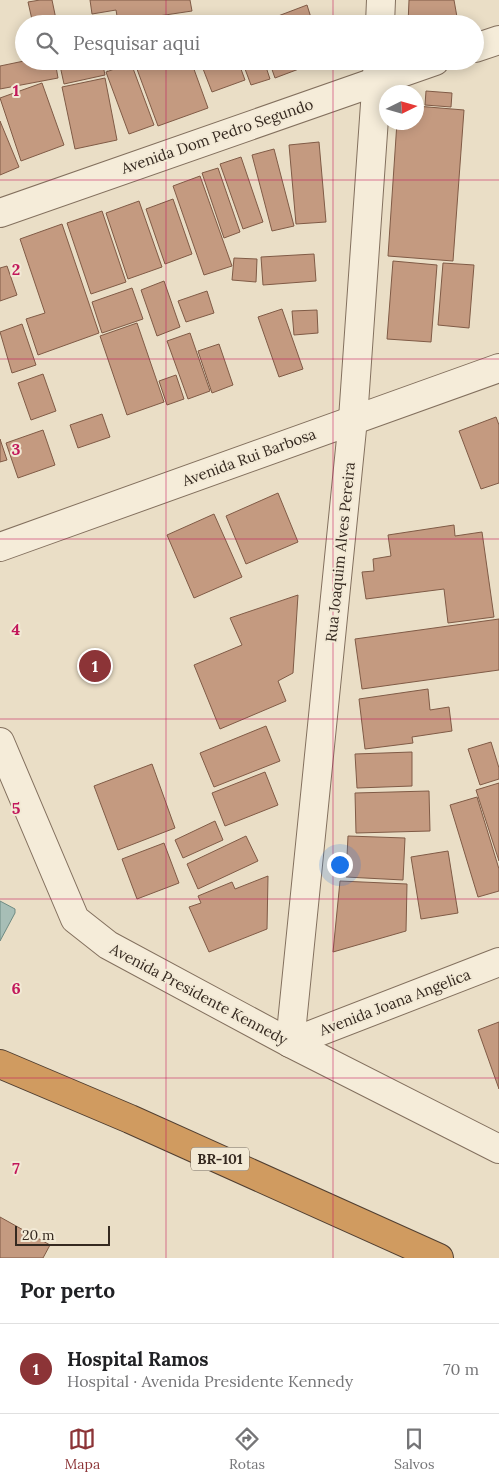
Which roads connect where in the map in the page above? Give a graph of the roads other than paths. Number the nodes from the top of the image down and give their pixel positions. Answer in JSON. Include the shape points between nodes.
{"nodes":[{"id":1,"x":382,"y":0,"type":"edge"},
{"id":2,"x":381,"y":15,"type":"edge"},
{"id":3,"x":499,"y":40,"type":"edge"},
{"id":4,"x":484,"y":45,"type":"edge"},
{"id":5,"x":378,"y":71,"type":"edge"},
{"id":6,"x":0,"y":213,"type":"edge"},
{"id":7,"x":499,"y":368,"type":"edge"},
{"id":8,"x":354,"y":419,"type":"junction"},
{"id":9,"x":0,"y":547,"type":"edge"},
{"id":10,"x":0,"y":742,"type":"edge"},
{"id":11,"x":499,"y":962,"type":"edge"},
{"id":12,"x":290,"y":1043,"type":"junction"},
{"id":13,"x":0,"y":1064,"type":"edge"},
{"id":14,"x":499,"y":1149,"type":"edge"},
{"id":15,"x":439,"y":1258,"type":"edge"}],
"edges":[{"from":1,"to":2,"type":"street"},
{"from":3,"to":4,"type":"street"},
{"from":5,"to":6,"type":"street","name":"Avenida Dom Pedro Segundo"},
{"from":5,"to":8,"type":"street","name":"Rua Joaquim Alves Pereira"},
{"from":7,"to":8,"type":"street","name":"Avenida Rui Barbosa"},
{"from":8,"to":9,"type":"street","name":"Avenida Rui Barbosa"},
{"from":8,"to":12,"type":"street","name":"Rua Joaquim Alves Pereira"},
{"from":10,"to":12,"type":"street","name":"Avenida Presidente Kennedy","via":[[75,919],[108,945]]},
{"from":11,"to":12,"type":"street","name":"Avenida Joana Angelica"},
{"from":12,"to":14,"type":"street","name":"Avenida Presidente Kennedy"},
{"from":13,"to":15,"type":"highway","number":"BR-101"}]}
